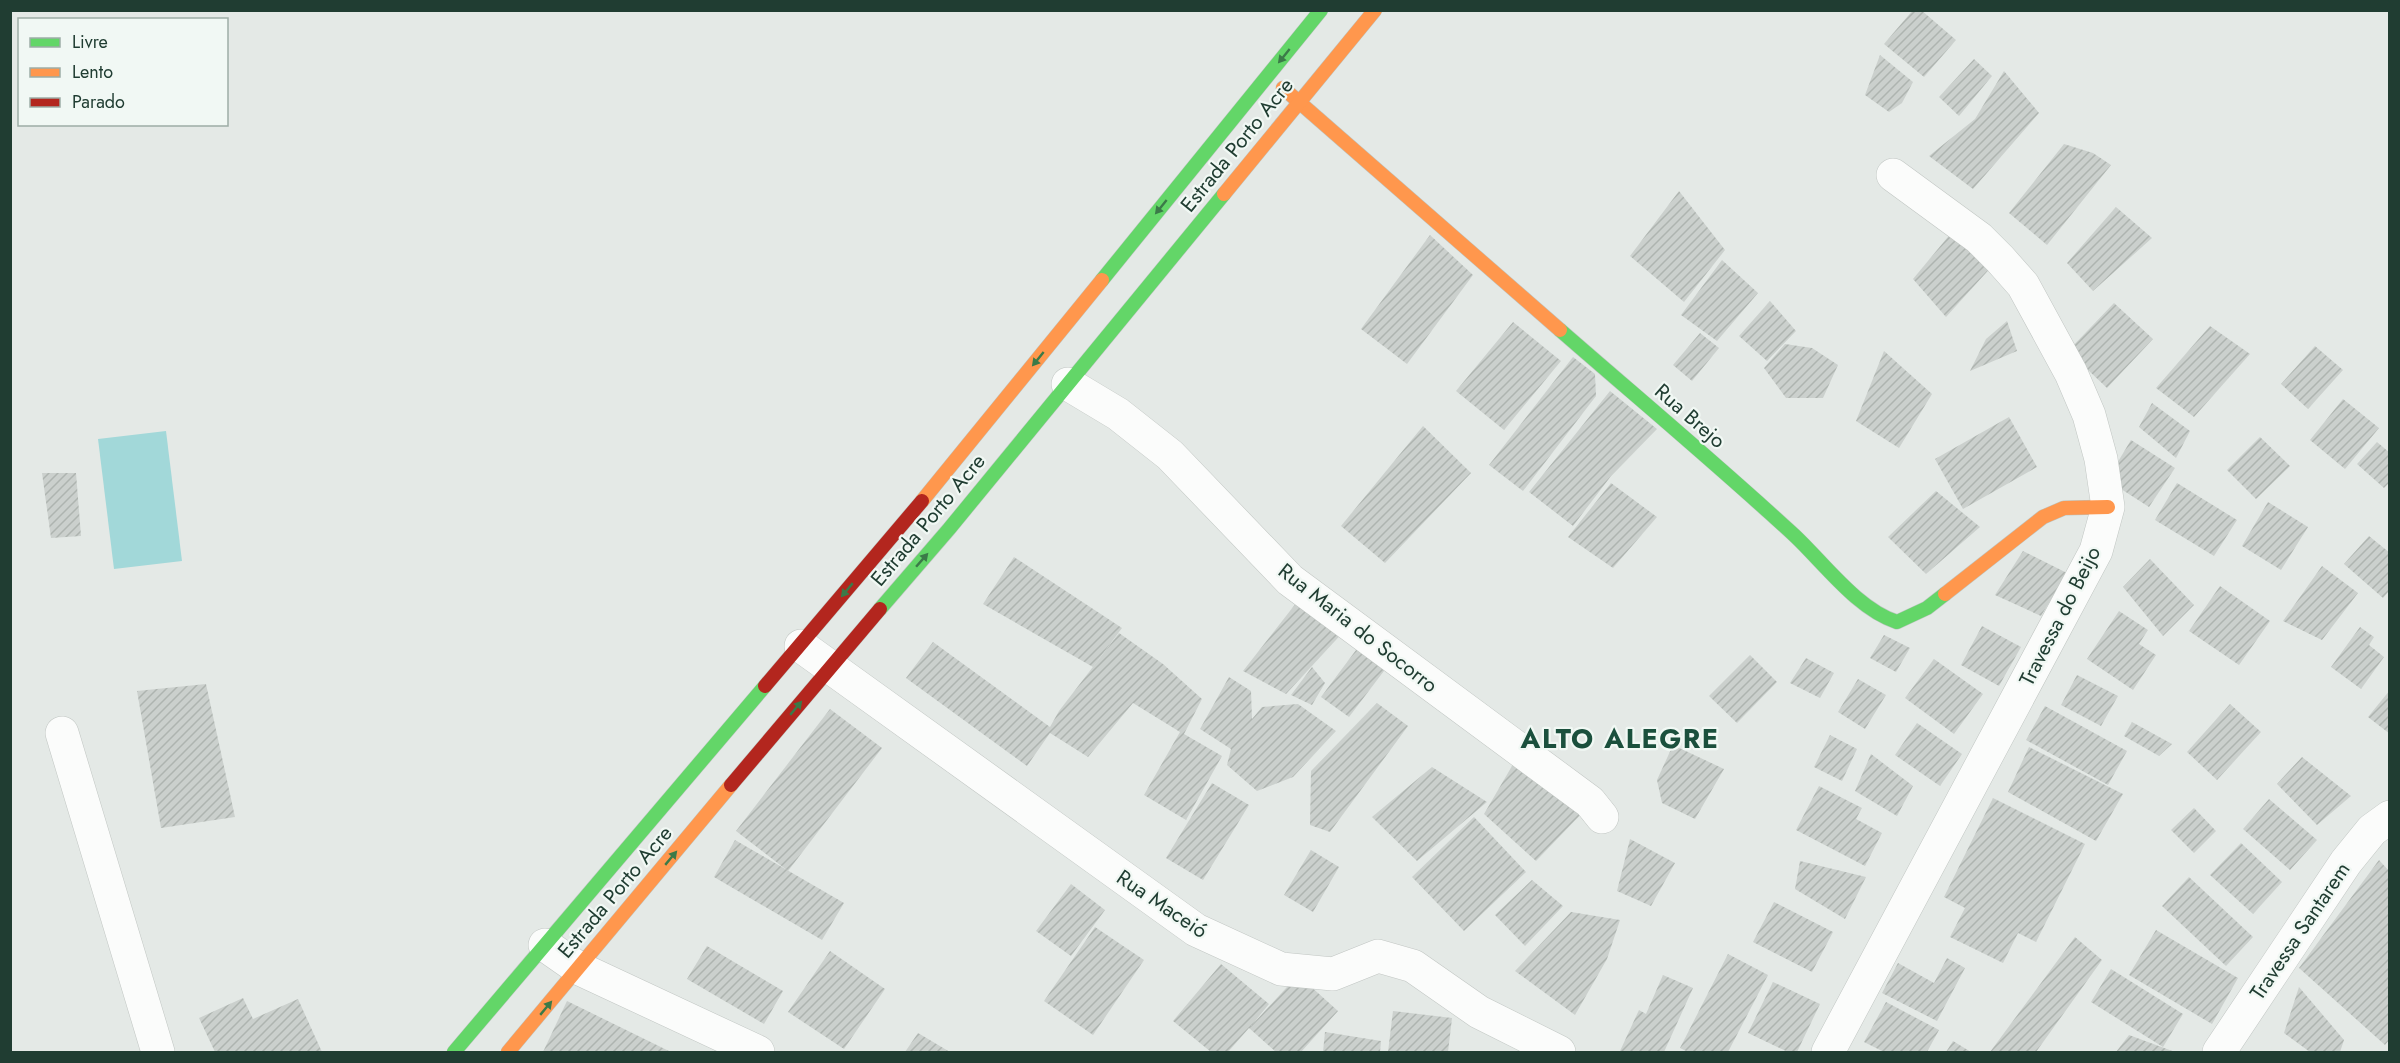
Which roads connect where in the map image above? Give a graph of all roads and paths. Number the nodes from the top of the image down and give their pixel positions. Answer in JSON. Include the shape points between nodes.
{"nodes":[{"id":1,"x":1321,"y":10,"type":"edge"},
{"id":2,"x":1375,"y":10,"type":"edge"},
{"id":3,"x":1268,"y":76,"type":"junction"},
{"id":4,"x":1300,"y":102,"type":"junction"},
{"id":5,"x":1893,"y":175,"type":"dead end"},
{"id":6,"x":1068,"y":384,"type":"junction"},
{"id":7,"x":2108,"y":507,"type":"junction"},
{"id":8,"x":801,"y":646,"type":"junction"},
{"id":9,"x":830,"y":668,"type":"junction"},
{"id":10,"x":62,"y":733,"type":"dead end"},
{"id":11,"x":1602,"y":817,"type":"dead end"},
{"id":12,"x":2390,"y":817,"type":"edge"},
{"id":13,"x":545,"y":945,"type":"junction"},
{"id":14,"x":578,"y":968,"type":"junction"},
{"id":15,"x":158,"y":1053,"type":"edge"},
{"id":16,"x":454,"y":1053,"type":"edge"},
{"id":17,"x":508,"y":1053,"type":"edge"},
{"id":18,"x":758,"y":1053,"type":"edge"},
{"id":19,"x":1559,"y":1053,"type":"edge"},
{"id":20,"x":1828,"y":1053,"type":"edge"},
{"id":21,"x":2219,"y":1053,"type":"edge"}],
"edges":[{"from":1,"to":3,"type":"main road","name":"Estrada Porto Acre","one_way":true},
{"from":2,"to":4,"type":"main road","name":"Estrada Porto Acre"},
{"from":3,"to":4,"type":"main road","name":"Rua Brejo"},
{"from":3,"to":8,"type":"main road","name":"Estrada Porto Acre","one_way":true},
{"from":4,"to":6,"type":"main road","name":"Estrada Porto Acre"},
{"from":4,"to":7,"type":"main road","name":"Rua Brejo","via":[[1794,535],[1881,617],[1898,622],[1927,608],[2043,517],[2064,508]]},
{"from":5,"to":7,"type":"street","name":"Travessa do Beijo","via":[[1979,238],[2023,285],[2072,373],[2089,415]]},
{"from":9,"to":6,"type":"main road","name":"Estrada Porto Acre","one_way":true},
{"from":6,"to":11,"type":"street","name":"Rua Maria do Socorro","via":[[1118,414],[1170,455],[1290,580],[1590,802]]},
{"from":7,"to":20,"type":"street","name":"Travessa do Beijo","via":[[2096,551]]},
{"from":8,"to":9,"type":"street","name":"Rua Maceió"},
{"from":8,"to":13,"type":"main road","name":"Estrada Porto Acre"},
{"from":14,"to":9,"type":"main road","name":"Estrada Porto Acre","one_way":true},
{"from":9,"to":19,"type":"street","name":"Rua Maceió","via":[[1196,930],[1281,969],[1333,974],[1378,956],[1413,966],[1479,1012]]},
{"from":10,"to":15,"type":"street"},
{"from":12,"to":21,"type":"street","name":"Travessa Santarem","via":[[2372,830],[2346,862]]},
{"from":13,"to":14,"type":"street"},
{"from":13,"to":16,"type":"main road","name":"Estrada Porto Acre"},
{"from":17,"to":14,"type":"main road","name":"Estrada Porto Acre","one_way":true},
{"from":14,"to":18,"type":"street"}]}
